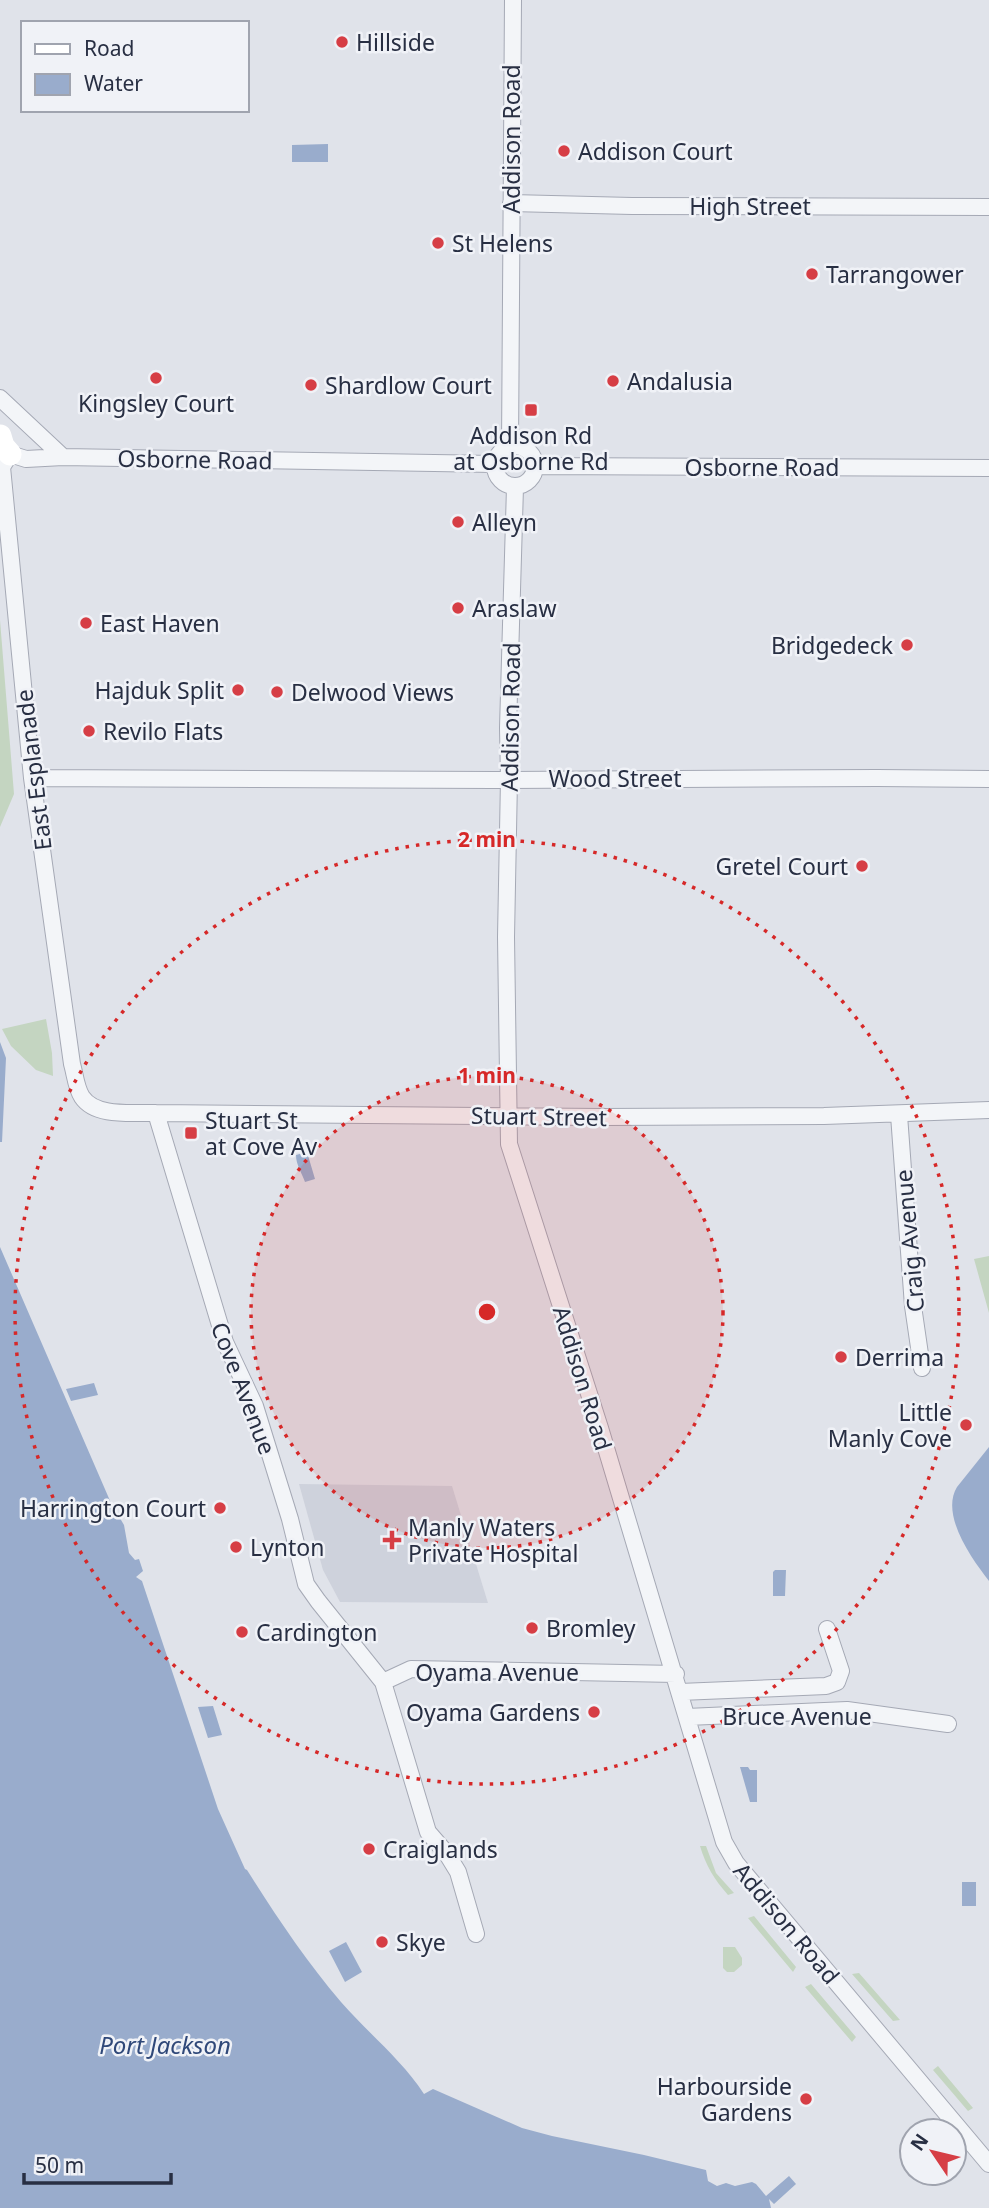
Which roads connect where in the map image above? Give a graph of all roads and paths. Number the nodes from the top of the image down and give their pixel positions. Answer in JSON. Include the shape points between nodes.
{"nodes":[{"id":1,"x":513,"y":0,"type":"edge"},
{"id":2,"x":511,"y":203,"type":"junction"},
{"id":3,"x":989,"y":207,"type":"edge"},
{"id":4,"x":0,"y":398,"type":"edge"},
{"id":5,"x":5,"y":445,"type":"edge"},
{"id":6,"x":510,"y":447,"type":"junction"},
{"id":7,"x":63,"y":457,"type":"junction"},
{"id":8,"x":494,"y":464,"type":"junction"},
{"id":9,"x":535,"y":466,"type":"junction"},
{"id":10,"x":989,"y":468,"type":"edge"},
{"id":11,"x":515,"y":487,"type":"junction"},
{"id":12,"x":32,"y":778,"type":"junction"},
{"id":13,"x":509,"y":779,"type":"junction"},
{"id":14,"x":989,"y":779,"type":"edge"},
{"id":15,"x":90,"y":1105,"type":"joint"},
{"id":16,"x":989,"y":1110,"type":"edge"},
{"id":17,"x":156,"y":1113,"type":"junction"},
{"id":18,"x":899,"y":1115,"type":"junction"},
{"id":19,"x":509,"y":1116,"type":"junction"},
{"id":20,"x":922,"y":1368,"type":"dead end"},
{"id":21,"x":827,"y":1629,"type":"dead end"},
{"id":22,"x":676,"y":1674,"type":"junction"},
{"id":23,"x":383,"y":1682,"type":"junction"},
{"id":24,"x":680,"y":1692,"type":"junction"},
{"id":25,"x":687,"y":1717,"type":"junction"},
{"id":26,"x":947,"y":1724,"type":"dead end"},
{"id":27,"x":476,"y":1934,"type":"dead end"},
{"id":28,"x":989,"y":2164,"type":"edge"}],
"edges":[{"from":1,"to":2,"type":"street","name":"Addison Road"},
{"from":2,"to":3,"type":"street","name":"High Street"},
{"from":2,"to":6,"type":"street","name":"Addison Road"},
{"from":4,"to":7,"type":"street"},
{"from":5,"to":7,"type":"street","name":"Osborne Road","via":[[26,459]]},
{"from":5,"to":12,"type":"street","name":"East Esplanade","via":[[2,467]]},
{"from":6,"to":8,"type":"street","via":[[500,452]]},
{"from":6,"to":9,"type":"street","via":[[527,450]]},
{"from":7,"to":8,"type":"street","name":"Osborne Road"},
{"from":8,"to":11,"type":"street","via":[[499,479]]},
{"from":9,"to":10,"type":"street","name":"Osborne Road"},
{"from":9,"to":11,"type":"street","via":[[527,483]]},
{"from":11,"to":13,"type":"street","name":"Addison Road"},
{"from":12,"to":13,"type":"street","name":"Wood Street"},
{"from":12,"to":15,"type":"street","name":"East Esplanade","via":[[72,1064],[82,1097]]},
{"from":13,"to":14,"type":"street","name":"Wood Street"},
{"from":13,"to":19,"type":"street","name":"Addison Road"},
{"from":15,"to":17,"type":"street","name":"Stuart Street","via":[[111,1112]]},
{"from":16,"to":18,"type":"street","name":"Stuart Street"},
{"from":17,"to":19,"type":"street","name":"Stuart Street"},
{"from":17,"to":23,"type":"street","name":"Cove Avenue","via":[[225,1342],[255,1406],[306,1584]]},
{"from":18,"to":19,"type":"street","name":"Stuart Street"},
{"from":18,"to":20,"type":"street","name":"Craig Avenue"},
{"from":19,"to":22,"type":"street","name":"Addison Road","via":[[509,1144]]},
{"from":21,"to":24,"type":"street","name":"Bruce Avenue","via":[[841,1671],[837,1682]]},
{"from":22,"to":23,"type":"street","name":"Oyama Avenue","via":[[411,1669]]},
{"from":22,"to":24,"type":"street","name":"Addison Road"},
{"from":23,"to":27,"type":"street","name":"Oyama Avenue","via":[[428,1832],[458,1872]]},
{"from":24,"to":25,"type":"street","name":"Addison Road"},
{"from":25,"to":26,"type":"street","name":"Bruce Avenue","via":[[847,1710]]},
{"from":25,"to":28,"type":"street","name":"Addison Road","via":[[724,1842],[736,1863]]}]}
